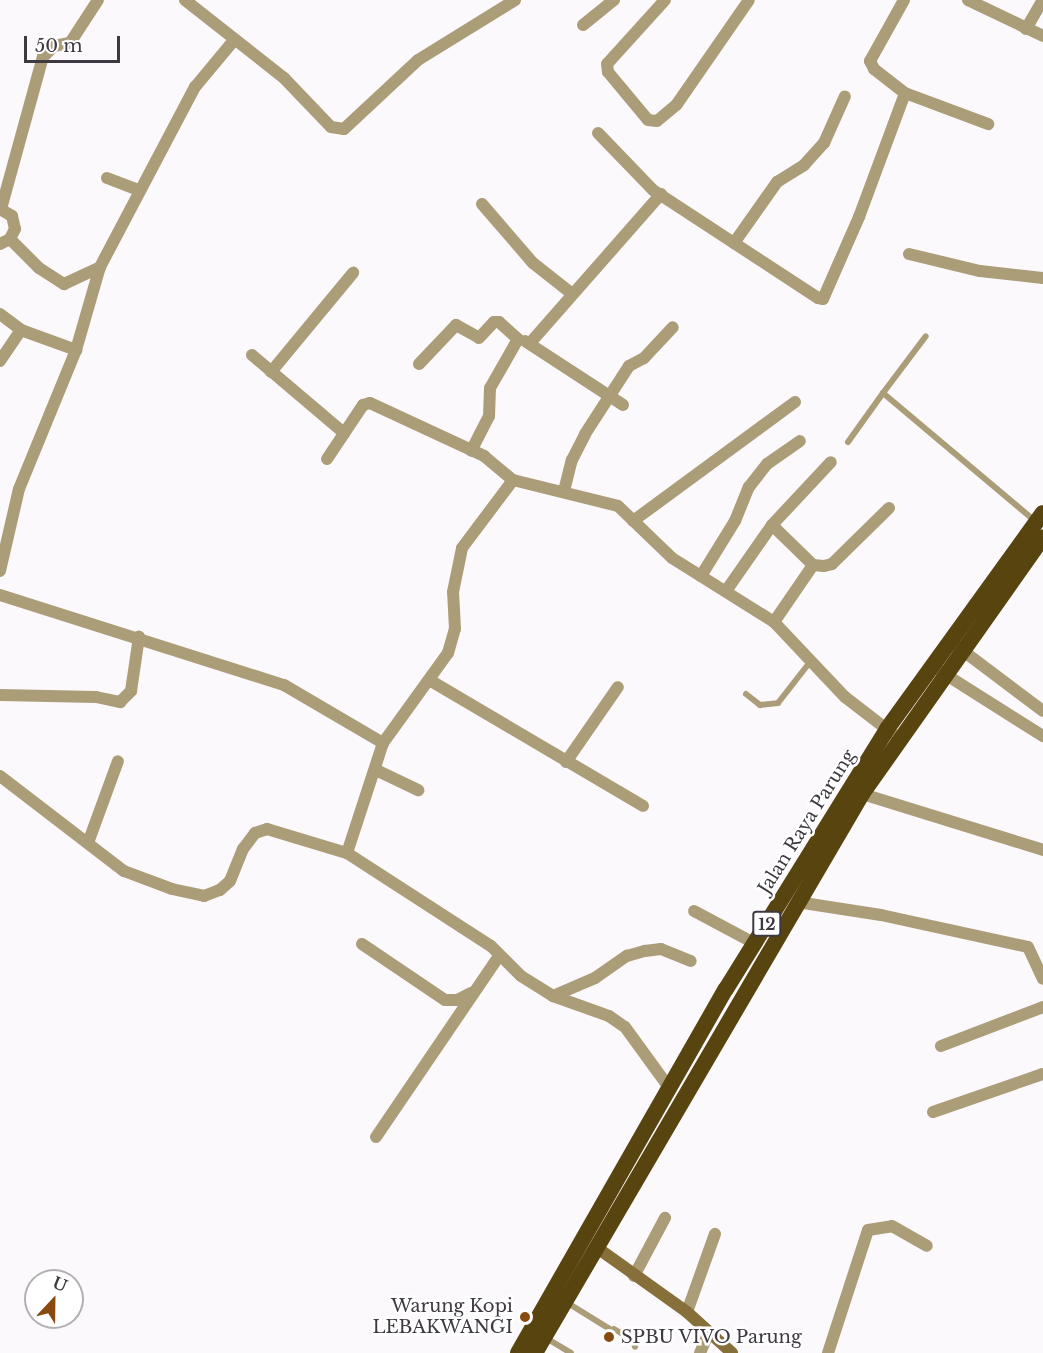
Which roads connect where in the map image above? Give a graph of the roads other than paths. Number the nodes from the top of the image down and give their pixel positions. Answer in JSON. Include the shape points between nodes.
{"nodes":[{"id":1,"x":98,"y":0,"type":"edge"},
{"id":2,"x":185,"y":0,"type":"edge"},
{"id":3,"x":614,"y":0,"type":"edge"},
{"id":4,"x":665,"y":0,"type":"edge"},
{"id":5,"x":749,"y":0,"type":"edge"},
{"id":6,"x":904,"y":0,"type":"edge"},
{"id":7,"x":968,"y":0,"type":"edge"},
{"id":8,"x":1043,"y":0,"type":"edge"},
{"id":9,"x":512,"y":1,"type":"edge"},
{"id":10,"x":583,"y":26,"type":"dead end"},
{"id":11,"x":1026,"y":29,"type":"junction"},
{"id":12,"x":1043,"y":36,"type":"edge"},
{"id":13,"x":235,"y":39,"type":"junction"},
{"id":14,"x":905,"y":93,"type":"junction"},
{"id":15,"x":846,"y":96,"type":"dead end"},
{"id":16,"x":988,"y":124,"type":"dead end"},
{"id":17,"x":598,"y":133,"type":"dead end"},
{"id":18,"x":107,"y":178,"type":"dead end"},
{"id":19,"x":139,"y":190,"type":"junction"},
{"id":20,"x":661,"y":194,"type":"junction"},
{"id":21,"x":482,"y":204,"type":"dead end"},
{"id":22,"x":1,"y":209,"type":"edge"},
{"id":23,"x":5,"y":241,"type":"edge"},
{"id":24,"x":734,"y":243,"type":"junction"},
{"id":25,"x":909,"y":254,"type":"dead end"},
{"id":26,"x":100,"y":267,"type":"junction"},
{"id":27,"x":353,"y":273,"type":"dead end"},
{"id":28,"x":1043,"y":278,"type":"edge"},
{"id":29,"x":571,"y":293,"type":"junction"},
{"id":30,"x":0,"y":314,"type":"edge"},
{"id":31,"x":673,"y":327,"type":"dead end"},
{"id":32,"x":21,"y":330,"type":"junction"},
{"id":33,"x":926,"y":336,"type":"dead end"},
{"id":34,"x":518,"y":339,"type":"junction"},
{"id":35,"x":531,"y":342,"type":"junction"},
{"id":36,"x":76,"y":350,"type":"junction"},
{"id":37,"x":252,"y":355,"type":"dead end"},
{"id":38,"x":0,"y":361,"type":"edge"},
{"id":39,"x":419,"y":364,"type":"dead end"},
{"id":40,"x":271,"y":372,"type":"junction"},
{"id":41,"x":883,"y":393,"type":"junction"},
{"id":42,"x":609,"y":397,"type":"junction"},
{"id":43,"x":795,"y":402,"type":"dead end"},
{"id":44,"x":623,"y":405,"type":"dead end"},
{"id":45,"x":344,"y":434,"type":"junction"},
{"id":46,"x":800,"y":441,"type":"dead end"},
{"id":47,"x":848,"y":442,"type":"dead end"},
{"id":48,"x":471,"y":451,"type":"junction"},
{"id":49,"x":327,"y":459,"type":"dead end"},
{"id":50,"x":831,"y":462,"type":"dead end"},
{"id":51,"x":513,"y":480,"type":"junction"},
{"id":52,"x":564,"y":491,"type":"junction"},
{"id":53,"x":889,"y":508,"type":"dead end"},
{"id":54,"x":633,"y":521,"type":"junction"},
{"id":55,"x":772,"y":525,"type":"junction"},
{"id":56,"x":1042,"y":530,"type":"edge"},
{"id":57,"x":813,"y":564,"type":"junction"},
{"id":58,"x":0,"y":571,"type":"edge"},
{"id":59,"x":701,"y":576,"type":"junction"},
{"id":60,"x":726,"y":591,"type":"junction"},
{"id":61,"x":0,"y":595,"type":"edge"},
{"id":62,"x":774,"y":622,"type":"junction"},
{"id":63,"x":139,"y":637,"type":"junction"},
{"id":64,"x":949,"y":643,"type":"junction"},
{"id":65,"x":965,"y":651,"type":"junction"},
{"id":66,"x":810,"y":662,"type":"junction"},
{"id":67,"x":939,"y":671,"type":"junction"},
{"id":68,"x":431,"y":681,"type":"junction"},
{"id":69,"x":618,"y":687,"type":"dead end"},
{"id":70,"x":746,"y":694,"type":"dead end"},
{"id":71,"x":0,"y":695,"type":"edge"},
{"id":72,"x":1043,"y":711,"type":"edge"},
{"id":73,"x":893,"y":734,"type":"junction"},
{"id":74,"x":1043,"y":736,"type":"edge"},
{"id":75,"x":383,"y":743,"type":"junction"},
{"id":76,"x":118,"y":760,"type":"dead end"},
{"id":77,"x":566,"y":762,"type":"junction"},
{"id":78,"x":376,"y":770,"type":"junction"},
{"id":79,"x":0,"y":776,"type":"edge"},
{"id":80,"x":418,"y":790,"type":"dead end"},
{"id":81,"x":857,"y":792,"type":"junction"},
{"id":82,"x":643,"y":806,"type":"dead end"},
{"id":83,"x":88,"y":843,"type":"junction"},
{"id":84,"x":1043,"y":850,"type":"edge"},
{"id":85,"x":347,"y":853,"type":"junction"},
{"id":86,"x":797,"y":902,"type":"junction"},
{"id":87,"x":694,"y":911,"type":"dead end"},
{"id":88,"x":362,"y":944,"type":"dead end"},
{"id":89,"x":754,"y":944,"type":"junction"},
{"id":90,"x":499,"y":956,"type":"junction"},
{"id":91,"x":691,"y":961,"type":"dead end"},
{"id":92,"x":1043,"y":979,"type":"edge"},
{"id":93,"x":472,"y":992,"type":"junction"},
{"id":94,"x":734,"y":993,"type":"junction"},
{"id":95,"x":553,"y":996,"type":"junction"},
{"id":96,"x":1043,"y":1007,"type":"edge"},
{"id":97,"x":941,"y":1046,"type":"dead end"},
{"id":98,"x":1043,"y":1074,"type":"edge"},
{"id":99,"x":670,"y":1089,"type":"junction"},
{"id":100,"x":933,"y":1112,"type":"dead end"},
{"id":101,"x":376,"y":1137,"type":"dead end"},
{"id":102,"x":665,"y":1218,"type":"dead end"},
{"id":103,"x":715,"y":1234,"type":"dead end"},
{"id":104,"x":596,"y":1246,"type":"junction"},
{"id":105,"x":927,"y":1246,"type":"dead end"},
{"id":106,"x":634,"y":1276,"type":"junction"},
{"id":107,"x":566,"y":1301,"type":"junction"},
{"id":108,"x":687,"y":1312,"type":"junction"},
{"id":109,"x":709,"y":1332,"type":"junction"},
{"id":110,"x":544,"y":1337,"type":"junction"},
{"id":111,"x":635,"y":1347,"type":"dead end"},
{"id":112,"x":518,"y":1353,"type":"edge"},
{"id":113,"x":535,"y":1353,"type":"edge"},
{"id":114,"x":572,"y":1353,"type":"edge"},
{"id":115,"x":700,"y":1353,"type":"edge"},
{"id":116,"x":732,"y":1353,"type":"edge"},
{"id":117,"x":828,"y":1353,"type":"edge"}],
"edges":[{"from":1,"to":22,"type":"street","via":[[70,43],[54,46],[43,57]]},
{"from":2,"to":13,"type":"street"},
{"from":3,"to":10,"type":"street"},
{"from":4,"to":5,"type":"street","via":[[607,64],[608,72],[648,120],[657,121],[676,104]]},
{"from":6,"to":14,"type":"street","via":[[870,62],[880,77]]},
{"from":7,"to":11,"type":"street"},
{"from":8,"to":11,"type":"street"},
{"from":9,"to":13,"type":"street","via":[[418,60],[344,129],[332,127],[284,78]]},
{"from":11,"to":12,"type":"street"},
{"from":13,"to":19,"type":"street","via":[[195,87]]},
{"from":14,"to":16,"type":"street"},
{"from":14,"to":24,"type":"street","via":[[826,297],[818,298]]},
{"from":15,"to":24,"type":"street","via":[[824,143],[804,165],[777,182]]},
{"from":17,"to":20,"type":"street"},
{"from":18,"to":19,"type":"street"},
{"from":19,"to":26,"type":"street"},
{"from":20,"to":24,"type":"street"},
{"from":20,"to":29,"type":"street"},
{"from":21,"to":29,"type":"street","via":[[533,263]]},
{"from":22,"to":23,"type":"street","via":[[15,222]]},
{"from":23,"to":26,"type":"street","via":[[64,284]]},
{"from":25,"to":28,"type":"street","via":[[980,271]]},
{"from":26,"to":36,"type":"street"},
{"from":27,"to":40,"type":"street"},
{"from":29,"to":35,"type":"street"},
{"from":30,"to":32,"type":"street"},
{"from":31,"to":42,"type":"street","via":[[644,358],[629,366]]},
{"from":32,"to":36,"type":"street"},
{"from":32,"to":38,"type":"street"},
{"from":33,"to":41,"type":"lane"},
{"from":34,"to":35,"type":"street"},
{"from":34,"to":39,"type":"street","via":[[499,322],[494,322],[479,338],[456,325]]},
{"from":34,"to":48,"type":"street","via":[[490,388],[489,416]]},
{"from":35,"to":42,"type":"street"},
{"from":36,"to":58,"type":"street","via":[[19,489]]},
{"from":37,"to":40,"type":"street"},
{"from":40,"to":45,"type":"street"},
{"from":41,"to":47,"type":"lane"},
{"from":41,"to":56,"type":"lane"},
{"from":42,"to":44,"type":"street"},
{"from":42,"to":52,"type":"street","via":[[572,460]]},
{"from":43,"to":54,"type":"street"},
{"from":45,"to":48,"type":"street","via":[[363,405],[370,403]]},
{"from":45,"to":49,"type":"street"},
{"from":46,"to":59,"type":"street","via":[[767,464],[753,482]]},
{"from":48,"to":51,"type":"street","via":[[484,456]]},
{"from":50,"to":55,"type":"street"},
{"from":51,"to":52,"type":"street"},
{"from":51,"to":68,"type":"street","via":[[462,548],[453,592],[455,629],[448,653]]},
{"from":52,"to":54,"type":"street","via":[[611,502]]},
{"from":53,"to":57,"type":"street","via":[[832,564]]},
{"from":54,"to":59,"type":"street","via":[[672,558]]},
{"from":55,"to":57,"type":"street"},
{"from":55,"to":60,"type":"street"},
{"from":56,"to":64,"type":"highway","name":"Jalan Raya Parung","number":"12"},
{"from":56,"to":65,"type":"highway","name":"Jalan Raya Parung","number":"12"},
{"from":57,"to":62,"type":"street"},
{"from":59,"to":60,"type":"street"},
{"from":60,"to":62,"type":"street"},
{"from":61,"to":63,"type":"street"},
{"from":62,"to":66,"type":"street"},
{"from":63,"to":71,"type":"street","via":[[131,691],[120,702],[96,697]]},
{"from":63,"to":75,"type":"street","via":[[284,685]]},
{"from":64,"to":65,"type":"street"},
{"from":64,"to":67,"type":"highway","name":"Jalan Raya Parung","number":"12"},
{"from":65,"to":67,"type":"highway","name":"Jalan Raya Parung","number":"12"},
{"from":65,"to":72,"type":"street"},
{"from":66,"to":70,"type":"lane","via":[[778,703],[760,705]]},
{"from":66,"to":73,"type":"street","via":[[845,697]]},
{"from":67,"to":73,"type":"highway","name":"Jalan Raya Parung","number":"12"},
{"from":67,"to":74,"type":"street"},
{"from":68,"to":75,"type":"street"},
{"from":68,"to":77,"type":"street"},
{"from":69,"to":77,"type":"street"},
{"from":73,"to":81,"type":"highway","name":"Jalan Raya Parung","number":"12"},
{"from":75,"to":78,"type":"street"},
{"from":76,"to":83,"type":"street"},
{"from":77,"to":82,"type":"street"},
{"from":78,"to":80,"type":"street"},
{"from":78,"to":85,"type":"street"},
{"from":79,"to":83,"type":"street"},
{"from":81,"to":84,"type":"street"},
{"from":81,"to":86,"type":"highway","name":"Jalan Raya Parung","number":"12"},
{"from":81,"to":89,"type":"highway","name":"Jalan Raya Parung","number":"12"},
{"from":83,"to":85,"type":"street","via":[[124,871],[204,896],[230,881],[243,849],[255,833],[267,829]]},
{"from":85,"to":90,"type":"street","via":[[463,927]]},
{"from":86,"to":92,"type":"street","via":[[881,915],[1028,947]]},
{"from":86,"to":94,"type":"highway","name":"Jalan Raya Parung","number":"12"},
{"from":87,"to":89,"type":"street"},
{"from":88,"to":93,"type":"street","via":[[445,1000],[457,1000]]},
{"from":89,"to":94,"type":"highway","name":"Jalan Raya Parung","number":"12"},
{"from":90,"to":93,"type":"street"},
{"from":90,"to":95,"type":"street"},
{"from":91,"to":95,"type":"street","via":[[661,950],[645,951],[627,956],[596,978]]},
{"from":93,"to":101,"type":"street"},
{"from":94,"to":99,"type":"highway","name":"Jalan Raya Parung","number":"12"},
{"from":94,"to":104,"type":"highway","name":"Jalan Raya Parung","number":"12"},
{"from":95,"to":99,"type":"street","via":[[609,1016],[625,1027]]},
{"from":96,"to":97,"type":"street"},
{"from":98,"to":100,"type":"street"},
{"from":99,"to":112,"type":"highway","name":"Jalan Raya Parung","number":"12"},
{"from":102,"to":106,"type":"street"},
{"from":103,"to":108,"type":"street"},
{"from":104,"to":106,"type":"main road"},
{"from":104,"to":107,"type":"highway","name":"Jalan Raya Parung","number":"12"},
{"from":105,"to":117,"type":"street","via":[[892,1226],[868,1230]]},
{"from":106,"to":108,"type":"main road"},
{"from":107,"to":110,"type":"highway","name":"Jalan Raya Parung","number":"12"},
{"from":107,"to":111,"type":"lane","via":[[633,1340]]},
{"from":108,"to":109,"type":"main road"},
{"from":109,"to":115,"type":"street"},
{"from":109,"to":116,"type":"main road"},
{"from":110,"to":113,"type":"highway","name":"Jalan Raya Parung","number":"12"},
{"from":110,"to":114,"type":"lane"}]}
